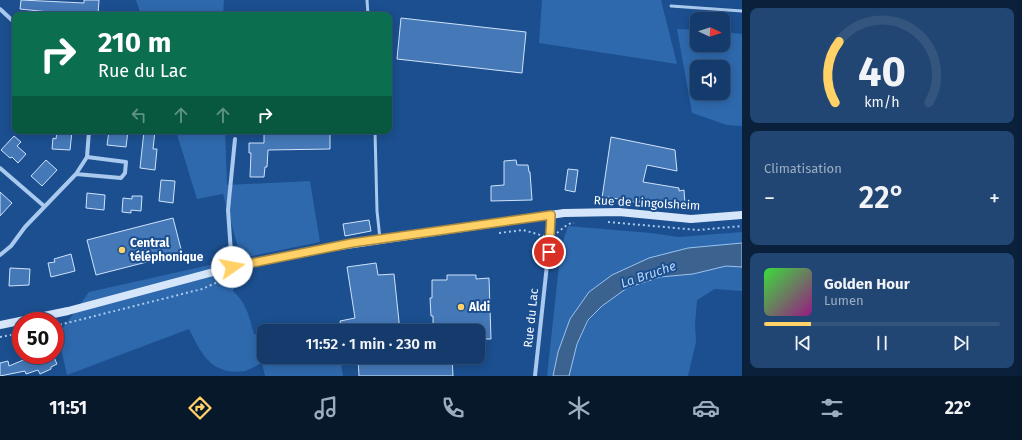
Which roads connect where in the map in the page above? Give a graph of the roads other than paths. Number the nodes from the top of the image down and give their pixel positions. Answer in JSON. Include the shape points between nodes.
{"nodes":[{"id":1,"x":367,"y":0,"type":"edge"},
{"id":2,"x":671,"y":6,"type":"dead end"},
{"id":3,"x":0,"y":9,"type":"edge"},
{"id":4,"x":742,"y":11,"type":"edge"},
{"id":5,"x":368,"y":12,"type":"edge"},
{"id":6,"x":12,"y":19,"type":"edge"},
{"id":7,"x":89,"y":134,"type":"edge"},
{"id":8,"x":375,"y":134,"type":"edge"},
{"id":9,"x":235,"y":139,"type":"dead end"},
{"id":10,"x":87,"y":157,"type":"junction"},
{"id":11,"x":0,"y":168,"type":"edge"},
{"id":12,"x":76,"y":174,"type":"junction"},
{"id":13,"x":44,"y":206,"type":"junction"},
{"id":14,"x":551,"y":215,"type":"junction"},
{"id":15,"x":742,"y":215,"type":"edge"},
{"id":16,"x":380,"y":239,"type":"junction"},
{"id":17,"x":0,"y":255,"type":"edge"},
{"id":18,"x":232,"y":267,"type":"junction"},
{"id":19,"x":0,"y":325,"type":"edge"},
{"id":20,"x":535,"y":376,"type":"edge"}],
"edges":[{"from":1,"to":5,"type":"lane"},
{"from":2,"to":4,"type":"lane"},
{"from":3,"to":6,"type":"street"},
{"from":7,"to":10,"type":"street"},
{"from":8,"to":16,"type":"lane"},
{"from":9,"to":18,"type":"street","via":[[228,210]]},
{"from":10,"to":12,"type":"street"},
{"from":10,"to":12,"type":"street","via":[[126,162],[125,173],[121,178]]},
{"from":11,"to":13,"type":"street"},
{"from":12,"to":13,"type":"street"},
{"from":13,"to":17,"type":"street","via":[[11,246]]},
{"from":14,"to":15,"type":"main road","name":"Rue de Lingolsheim","via":[[619,212],[691,219]]},
{"from":14,"to":16,"type":"main road","name":"Rue de Lingolsheim"},
{"from":14,"to":20,"type":"street","name":"Rue du Lac"},
{"from":16,"to":18,"type":"main road","name":"Rue de Lingolsheim"},
{"from":18,"to":19,"type":"main road","name":"Rue de Lingolsheim","via":[[68,311]]}]}
